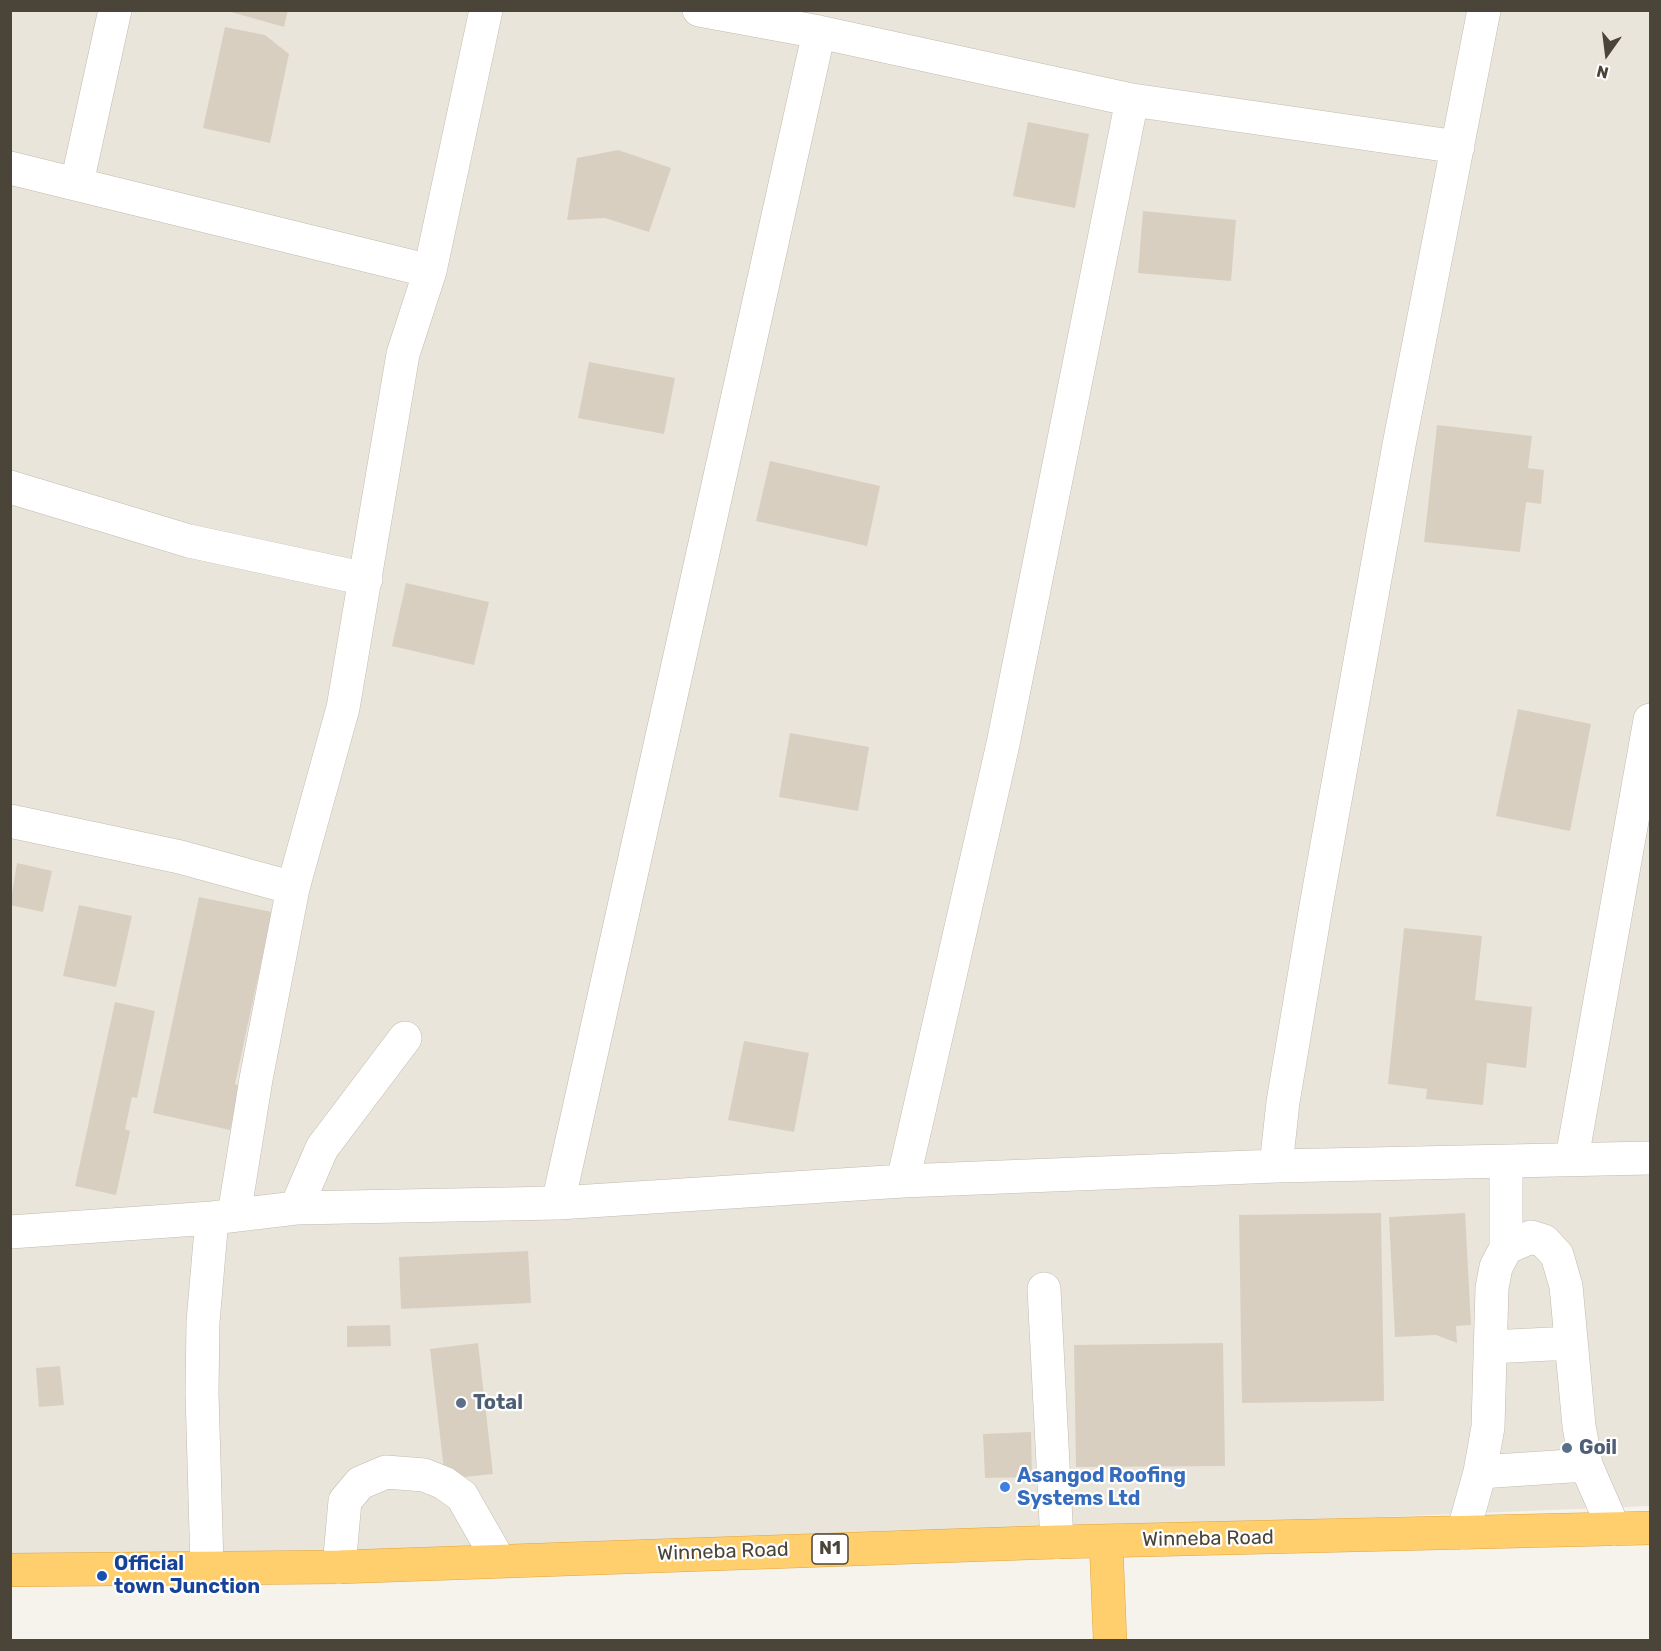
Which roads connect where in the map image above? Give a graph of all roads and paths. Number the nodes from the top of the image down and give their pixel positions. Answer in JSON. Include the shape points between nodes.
{"nodes":[{"id":1,"x":115,"y":10,"type":"edge"},
{"id":2,"x":486,"y":10,"type":"edge"},
{"id":3,"x":699,"y":10,"type":"edge"},
{"id":4,"x":1484,"y":10,"type":"edge"},
{"id":5,"x":819,"y":32,"type":"junction"},
{"id":6,"x":1132,"y":100,"type":"junction"},
{"id":7,"x":1458,"y":147,"type":"junction"},
{"id":8,"x":10,"y":168,"type":"edge"},
{"id":9,"x":77,"y":183,"type":"junction"},
{"id":10,"x":430,"y":271,"type":"junction"},
{"id":11,"x":10,"y":487,"type":"edge"},
{"id":12,"x":366,"y":579,"type":"junction"},
{"id":13,"x":1650,"y":720,"type":"edge"},
{"id":14,"x":10,"y":821,"type":"edge"},
{"id":15,"x":293,"y":888,"type":"junction"},
{"id":16,"x":405,"y":1038,"type":"dead end"},
{"id":17,"x":1572,"y":1158,"type":"junction"},
{"id":18,"x":1650,"y":1158,"type":"edge"},
{"id":19,"x":1506,"y":1162,"type":"junction"},
{"id":20,"x":1276,"y":1166,"type":"junction"},
{"id":21,"x":903,"y":1181,"type":"junction"},
{"id":22,"x":558,"y":1203,"type":"junction"},
{"id":23,"x":296,"y":1208,"type":"junction"},
{"id":24,"x":223,"y":1217,"type":"junction"},
{"id":25,"x":10,"y":1232,"type":"edge"},
{"id":26,"x":1506,"y":1248,"type":"junction"},
{"id":27,"x":1044,"y":1289,"type":"dead end"},
{"id":28,"x":1571,"y":1343,"type":"junction"},
{"id":29,"x":1490,"y":1347,"type":"junction"},
{"id":30,"x":1586,"y":1465,"type":"junction"},
{"id":31,"x":1480,"y":1472,"type":"junction"},
{"id":32,"x":1650,"y":1528,"type":"edge"},
{"id":33,"x":1614,"y":1529,"type":"junction"},
{"id":34,"x":1462,"y":1533,"type":"junction"},
{"id":35,"x":1106,"y":1541,"type":"junction"},
{"id":36,"x":1057,"y":1542,"type":"junction"},
{"id":37,"x":498,"y":1559,"type":"junction"},
{"id":38,"x":207,"y":1566,"type":"junction"},
{"id":39,"x":339,"y":1566,"type":"junction"},
{"id":40,"x":10,"y":1570,"type":"edge"},
{"id":41,"x":1110,"y":1641,"type":"edge"}],
"edges":[{"from":1,"to":9,"type":"street"},
{"from":2,"to":10,"type":"street"},
{"from":3,"to":5,"type":"street"},
{"from":4,"to":7,"type":"street"},
{"from":5,"to":6,"type":"street"},
{"from":5,"to":22,"type":"street"},
{"from":6,"to":7,"type":"street"},
{"from":6,"to":21,"type":"street","via":[[1003,744]]},
{"from":7,"to":20,"type":"street","via":[[1398,445],[1316,906]]},
{"from":8,"to":9,"type":"street"},
{"from":9,"to":10,"type":"street"},
{"from":10,"to":12,"type":"street","via":[[403,354]]},
{"from":11,"to":12,"type":"street","via":[[189,541]]},
{"from":12,"to":15,"type":"street","via":[[343,708]]},
{"from":13,"to":17,"type":"street"},
{"from":14,"to":15,"type":"street","via":[[180,857]]},
{"from":15,"to":24,"type":"street","via":[[256,1079]]},
{"from":16,"to":23,"type":"street","via":[[322,1148]]},
{"from":17,"to":18,"type":"street"},
{"from":17,"to":19,"type":"street"},
{"from":19,"to":20,"type":"street"},
{"from":19,"to":26,"type":"street"},
{"from":20,"to":21,"type":"street"},
{"from":21,"to":22,"type":"street"},
{"from":22,"to":23,"type":"street"},
{"from":23,"to":24,"type":"street"},
{"from":24,"to":25,"type":"street"},
{"from":24,"to":38,"type":"street","via":[[203,1322]]},
{"from":26,"to":28,"type":"street","via":[[1531,1237],[1544,1241],[1557,1255],[1566,1287]]},
{"from":26,"to":29,"type":"street","via":[[1492,1288]]},
{"from":27,"to":36,"type":"street"},
{"from":28,"to":29,"type":"street"},
{"from":28,"to":30,"type":"street"},
{"from":29,"to":31,"type":"street","via":[[1488,1427]]},
{"from":30,"to":31,"type":"street"},
{"from":30,"to":33,"type":"street"},
{"from":31,"to":34,"type":"street"},
{"from":32,"to":33,"type":"highway","name":"Winneba Road","number":"N1"},
{"from":33,"to":34,"type":"highway","name":"Winneba Road","number":"N1"},
{"from":34,"to":35,"type":"highway","name":"Winneba Road","number":"N1"},
{"from":35,"to":36,"type":"highway","name":"Winneba Road","number":"N1"},
{"from":35,"to":41,"type":"highway"},
{"from":36,"to":37,"type":"highway","name":"Winneba Road","number":"N1"},
{"from":37,"to":39,"type":"highway","name":"Winneba Road","number":"N1"},
{"from":37,"to":39,"type":"street","via":[[462,1496],[424,1475],[386,1472],[360,1483],[345,1501]]},
{"from":38,"to":39,"type":"highway","name":"Winneba Road","number":"N1"},
{"from":38,"to":40,"type":"highway","name":"Winneba Road","number":"N1"}]}
